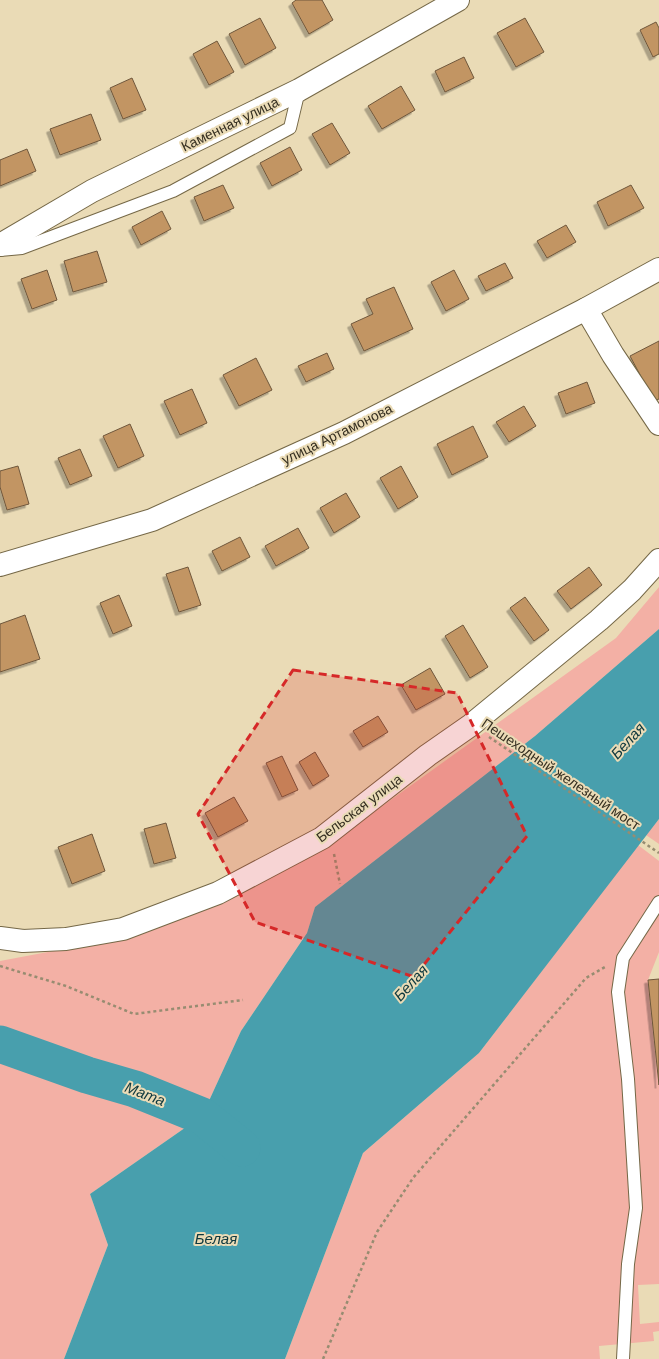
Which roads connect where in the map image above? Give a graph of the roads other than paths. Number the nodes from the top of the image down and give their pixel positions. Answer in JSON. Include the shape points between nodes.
{"nodes":[{"id":1,"x":458,"y":0,"type":"edge"},
{"id":2,"x":299,"y":90,"type":"junction"},
{"id":3,"x":0,"y":245,"type":"edge"},
{"id":4,"x":0,"y":250,"type":"edge"},
{"id":5,"x":659,"y":269,"type":"edge"},
{"id":6,"x":586,"y":309,"type":"junction"},
{"id":7,"x":659,"y":424,"type":"edge"},
{"id":8,"x":659,"y":560,"type":"edge"},
{"id":9,"x":0,"y":565,"type":"edge"},
{"id":10,"x":659,"y":902,"type":"edge"},
{"id":11,"x":0,"y":938,"type":"edge"},
{"id":12,"x":623,"y":1359,"type":"edge"}],
"edges":[{"from":1,"to":2,"type":"street","name":"Каменная улица"},
{"from":2,"to":3,"type":"street","name":"Каменная улица","via":[[92,191]]},
{"from":2,"to":4,"type":"lane","via":[[290,128],[174,191],[22,248]]},
{"from":5,"to":6,"type":"street","name":"улица Артамонова"},
{"from":6,"to":7,"type":"street"},
{"from":6,"to":9,"type":"street","name":"улица Артамонова","via":[[344,433],[152,520]]},
{"from":8,"to":11,"type":"street","name":"Бельская улица","via":[[600,620],[471,725],[428,755],[322,838],[218,893],[123,929],[66,939],[23,941]]},
{"from":10,"to":12,"type":"lane","via":[[623,958],[618,992],[628,1079],[636,1208],[628,1264]]}]}
